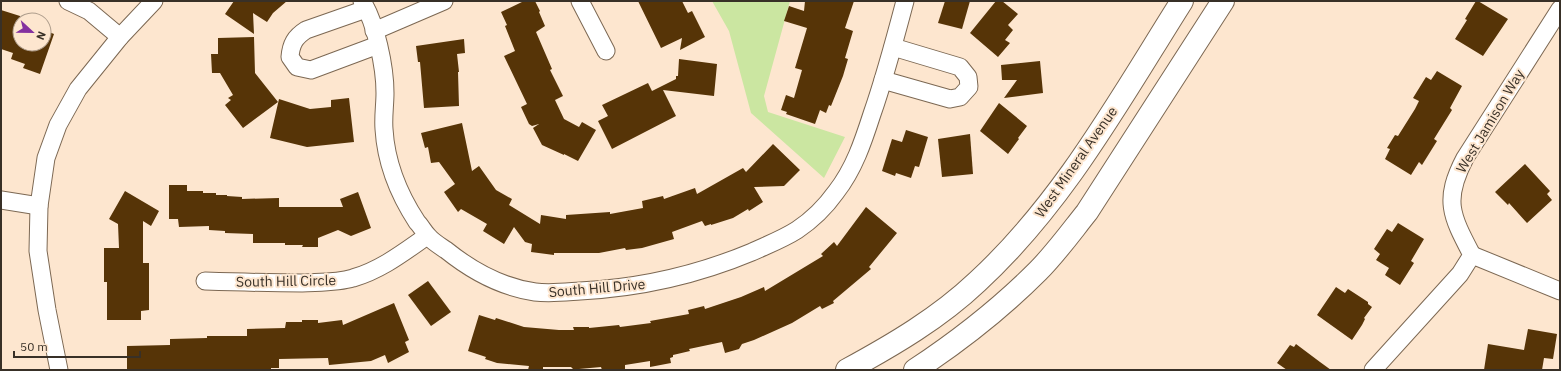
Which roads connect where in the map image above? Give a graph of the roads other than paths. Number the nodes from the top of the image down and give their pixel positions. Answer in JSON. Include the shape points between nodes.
{"nodes":[{"id":1,"x":68,"y":1,"type":"edge"},
{"id":2,"x":154,"y":1,"type":"edge"},
{"id":3,"x":444,"y":1,"type":"edge"},
{"id":4,"x":580,"y":1,"type":"edge"},
{"id":5,"x":905,"y":1,"type":"edge"},
{"id":6,"x":1182,"y":1,"type":"edge"},
{"id":7,"x":1223,"y":1,"type":"edge"},
{"id":8,"x":364,"y":5,"type":"edge"},
{"id":9,"x":1560,"y":9,"type":"edge"},
{"id":10,"x":120,"y":37,"type":"junction"},
{"id":11,"x":376,"y":38,"type":"junction"},
{"id":12,"x":893,"y":47,"type":"junction"},
{"id":13,"x":606,"y":51,"type":"dead end"},
{"id":14,"x":884,"y":80,"type":"junction"},
{"id":15,"x":1,"y":200,"type":"edge"},
{"id":16,"x":39,"y":206,"type":"junction"},
{"id":17,"x":427,"y":236,"type":"junction"},
{"id":18,"x":1472,"y":255,"type":"junction"},
{"id":19,"x":204,"y":281,"type":"dead end"},
{"id":20,"x":1560,"y":291,"type":"edge"},
{"id":21,"x":59,"y":370,"type":"edge"},
{"id":22,"x":847,"y":370,"type":"edge"},
{"id":23,"x":915,"y":370,"type":"edge"},
{"id":24,"x":1373,"y":370,"type":"edge"}],
"edges":[{"from":1,"to":10,"type":"street","via":[[88,11]]},
{"from":2,"to":10,"type":"street"},
{"from":3,"to":11,"type":"street"},
{"from":4,"to":13,"type":"street"},
{"from":5,"to":12,"type":"street","name":"South Hill Drive"},
{"from":6,"to":22,"type":"main road","name":"West Mineral Avenue","via":[[1088,150],[1027,230],[977,283],[944,310],[907,336]]},
{"from":7,"to":23,"type":"main road","via":[[1087,212],[1062,243],[1011,296],[975,327]]},
{"from":8,"to":11,"type":"street","name":"South Hill Drive"},
{"from":8,"to":11,"type":"street","name":"South Hill Drive","via":[[297,36],[291,47],[290,57],[297,67],[311,70]]},
{"from":9,"to":18,"type":"street","name":"West Jamison Way","via":[[1456,174],[1452,190],[1452,209],[1456,224]]},
{"from":10,"to":16,"type":"street","via":[[78,90],[58,125],[46,158]]},
{"from":11,"to":17,"type":"street","name":"South Hill Drive","via":[[382,60],[385,91],[383,127],[391,172],[407,206]]},
{"from":12,"to":14,"type":"street","name":"South Hill Drive"},
{"from":12,"to":14,"type":"street","via":[[960,67],[968,77],[969,87],[960,97],[950,99]]},
{"from":14,"to":17,"type":"street","name":"South Hill Drive","via":[[853,166],[826,205],[796,230],[727,262],[645,285],[605,290],[537,292],[484,277]]},
{"from":15,"to":16,"type":"street"},
{"from":16,"to":21,"type":"street","via":[[38,251]]},
{"from":17,"to":19,"type":"street","name":"South Hill Circle","via":[[375,270],[340,281]]},
{"from":18,"to":20,"type":"street"},
{"from":18,"to":24,"type":"street","via":[[1460,274]]}]}
